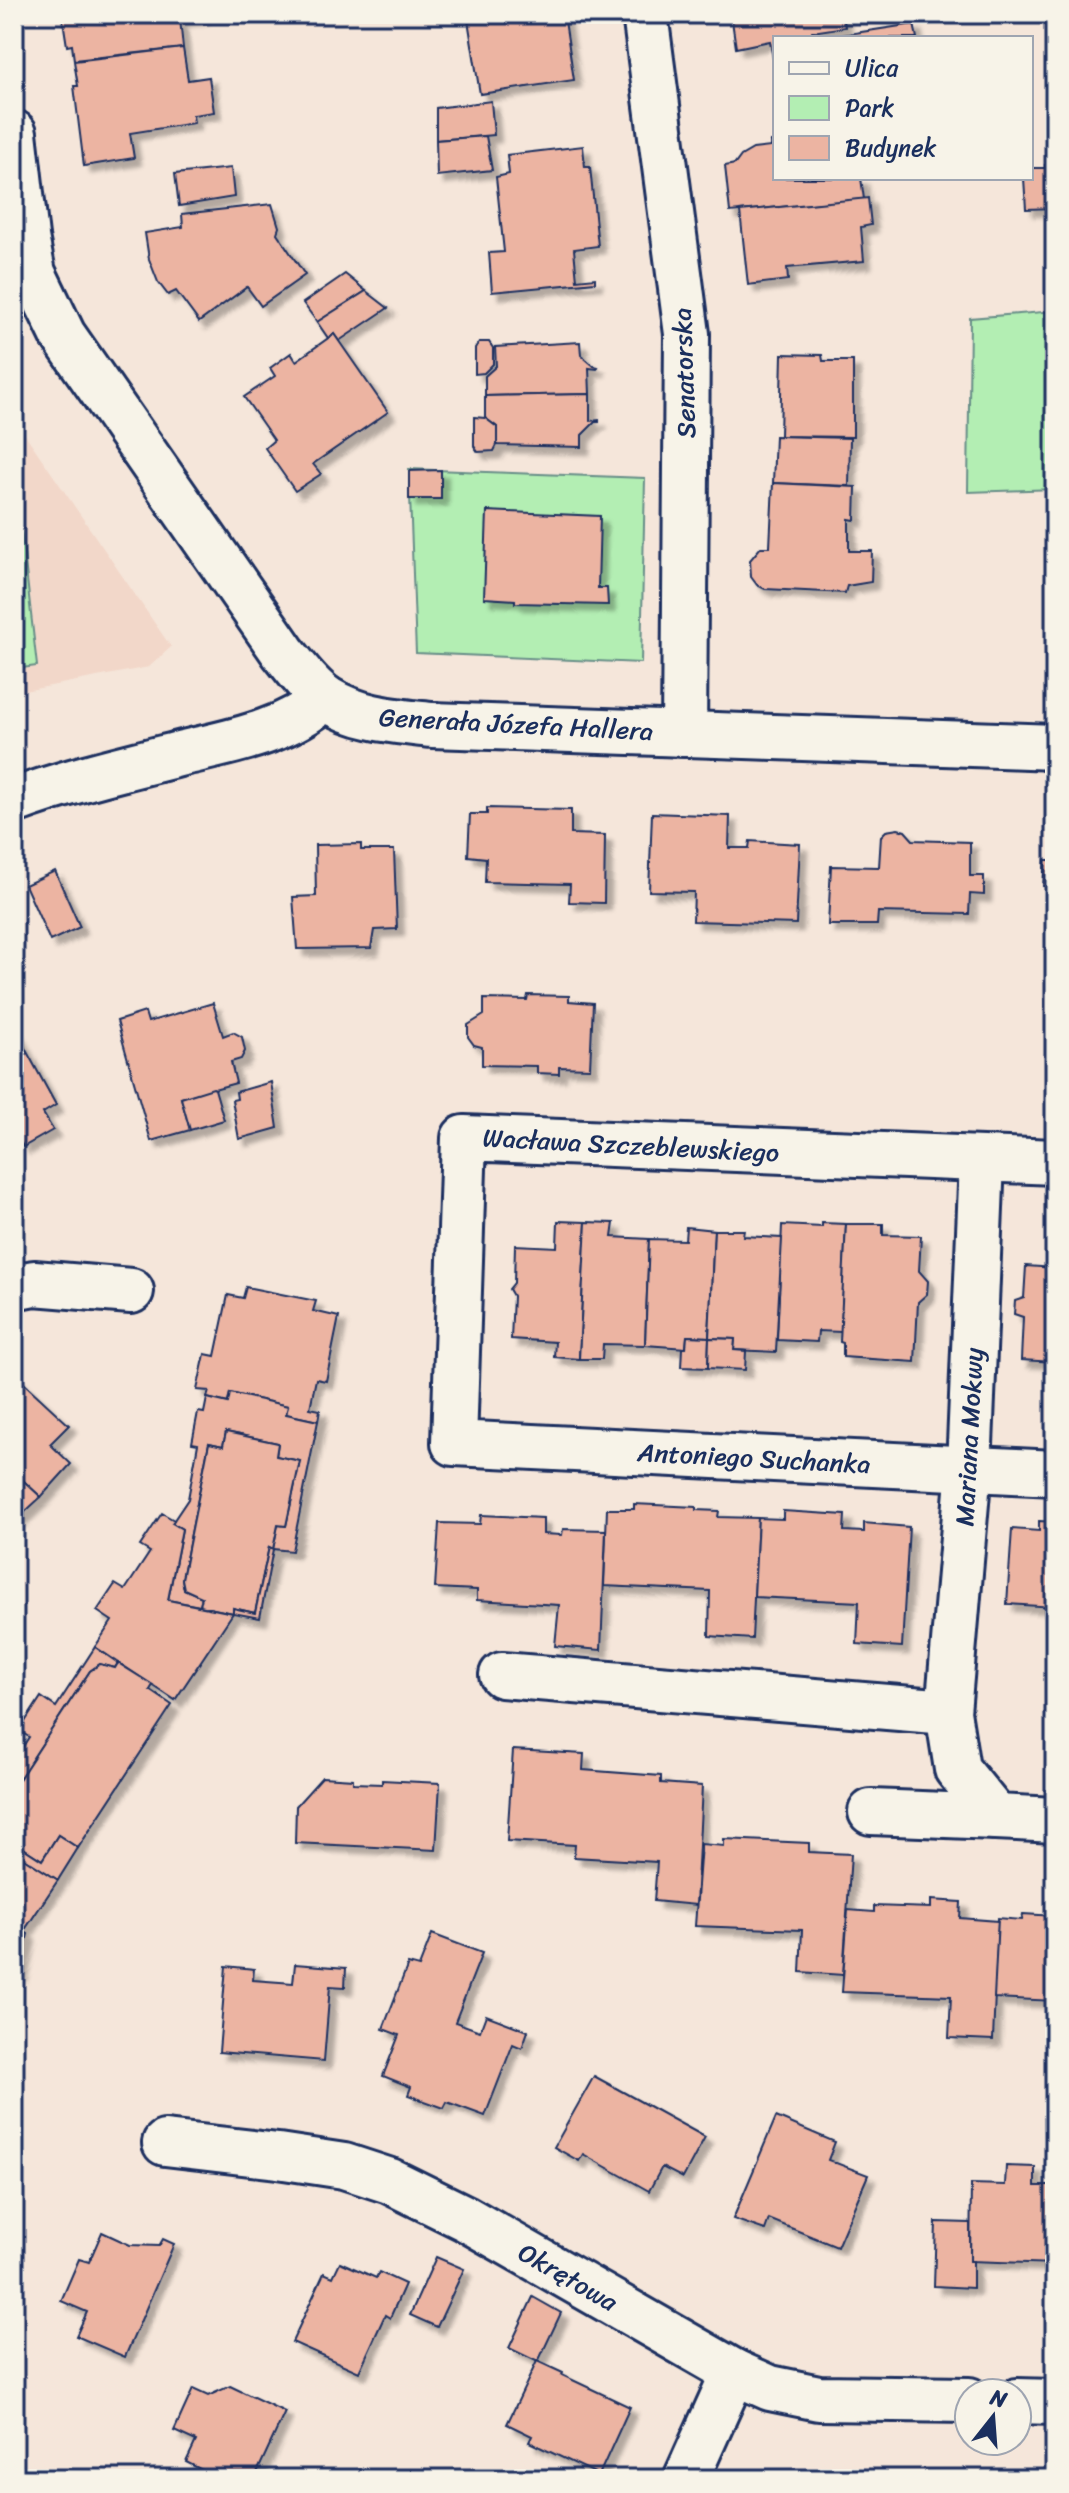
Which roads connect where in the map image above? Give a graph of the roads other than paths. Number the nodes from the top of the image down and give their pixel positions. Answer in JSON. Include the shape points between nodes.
{"nodes":[{"id":1,"x":645,"y":14,"type":"edge"},
{"id":2,"x":14,"y":133,"type":"edge"},
{"id":3,"x":24,"y":274,"type":"edge"},
{"id":4,"x":325,"y":698,"type":"junction"},
{"id":5,"x":684,"y":734,"type":"junction"},
{"id":6,"x":1055,"y":747,"type":"edge"},
{"id":7,"x":14,"y":801,"type":"edge"},
{"id":8,"x":982,"y":1161,"type":"junction"},
{"id":9,"x":1055,"y":1162,"type":"edge"},
{"id":10,"x":14,"y":1287,"type":"edge"},
{"id":11,"x":131,"y":1291,"type":"dead end"},
{"id":12,"x":454,"y":1443,"type":"joint"},
{"id":13,"x":969,"y":1468,"type":"junction"},
{"id":14,"x":1055,"y":1473,"type":"edge"},
{"id":15,"x":502,"y":1675,"type":"dead end"},
{"id":16,"x":948,"y":1712,"type":"junction"},
{"id":17,"x":871,"y":1812,"type":"dead end"},
{"id":18,"x":996,"y":1817,"type":"junction"},
{"id":19,"x":1055,"y":1820,"type":"edge"},
{"id":20,"x":165,"y":2143,"type":"dead end"},
{"id":21,"x":734,"y":2372,"type":"junction"},
{"id":22,"x":953,"y":2400,"type":"edge"},
{"id":23,"x":1033,"y":2401,"type":"edge"},
{"id":24,"x":1055,"y":2402,"type":"edge"},
{"id":25,"x":686,"y":2479,"type":"edge"}],
"edges":[{"from":1,"to":5,"type":"street","name":"Senatorska","via":[[687,334]]},
{"from":2,"to":3,"type":"street","name":"Generała Józefa Hallera","via":[[26,237]]},
{"from":3,"to":4,"type":"street","name":"Generała Józefa Hallera","via":[[283,652]]},
{"from":4,"to":5,"type":"street","name":"Generała Józefa Hallera","via":[[381,720]]},
{"from":4,"to":7,"type":"street","via":[[309,713],[255,735]]},
{"from":5,"to":6,"type":"street","name":"Generała Józefa Hallera"},
{"from":8,"to":9,"type":"street","name":"Wacława Szczeblewskiego"},
{"from":8,"to":12,"type":"street","name":"Wacława Szczeblewskiego","via":[[464,1138]]},
{"from":8,"to":13,"type":"street","name":"Mariana Mokwy"},
{"from":10,"to":11,"type":"street","via":[[34,1283]]},
{"from":12,"to":13,"type":"street","name":"Antoniego Suchanka"},
{"from":13,"to":14,"type":"street","name":"Antoniego Suchanka"},
{"from":13,"to":16,"type":"street","name":"Mariana Mokwy"},
{"from":15,"to":16,"type":"street"},
{"from":16,"to":18,"type":"street","name":"Mariana Mokwy","via":[[957,1769]]},
{"from":17,"to":18,"type":"street"},
{"from":18,"to":19,"type":"street"},
{"from":20,"to":21,"type":"street","name":"Okrętowa","via":[[344,2166],[390,2181],[465,2218]]},
{"from":21,"to":22,"type":"street","name":"Okrętowa","via":[[770,2388],[819,2398]]},
{"from":21,"to":25,"type":"street"},
{"from":23,"to":24,"type":"street"}]}
